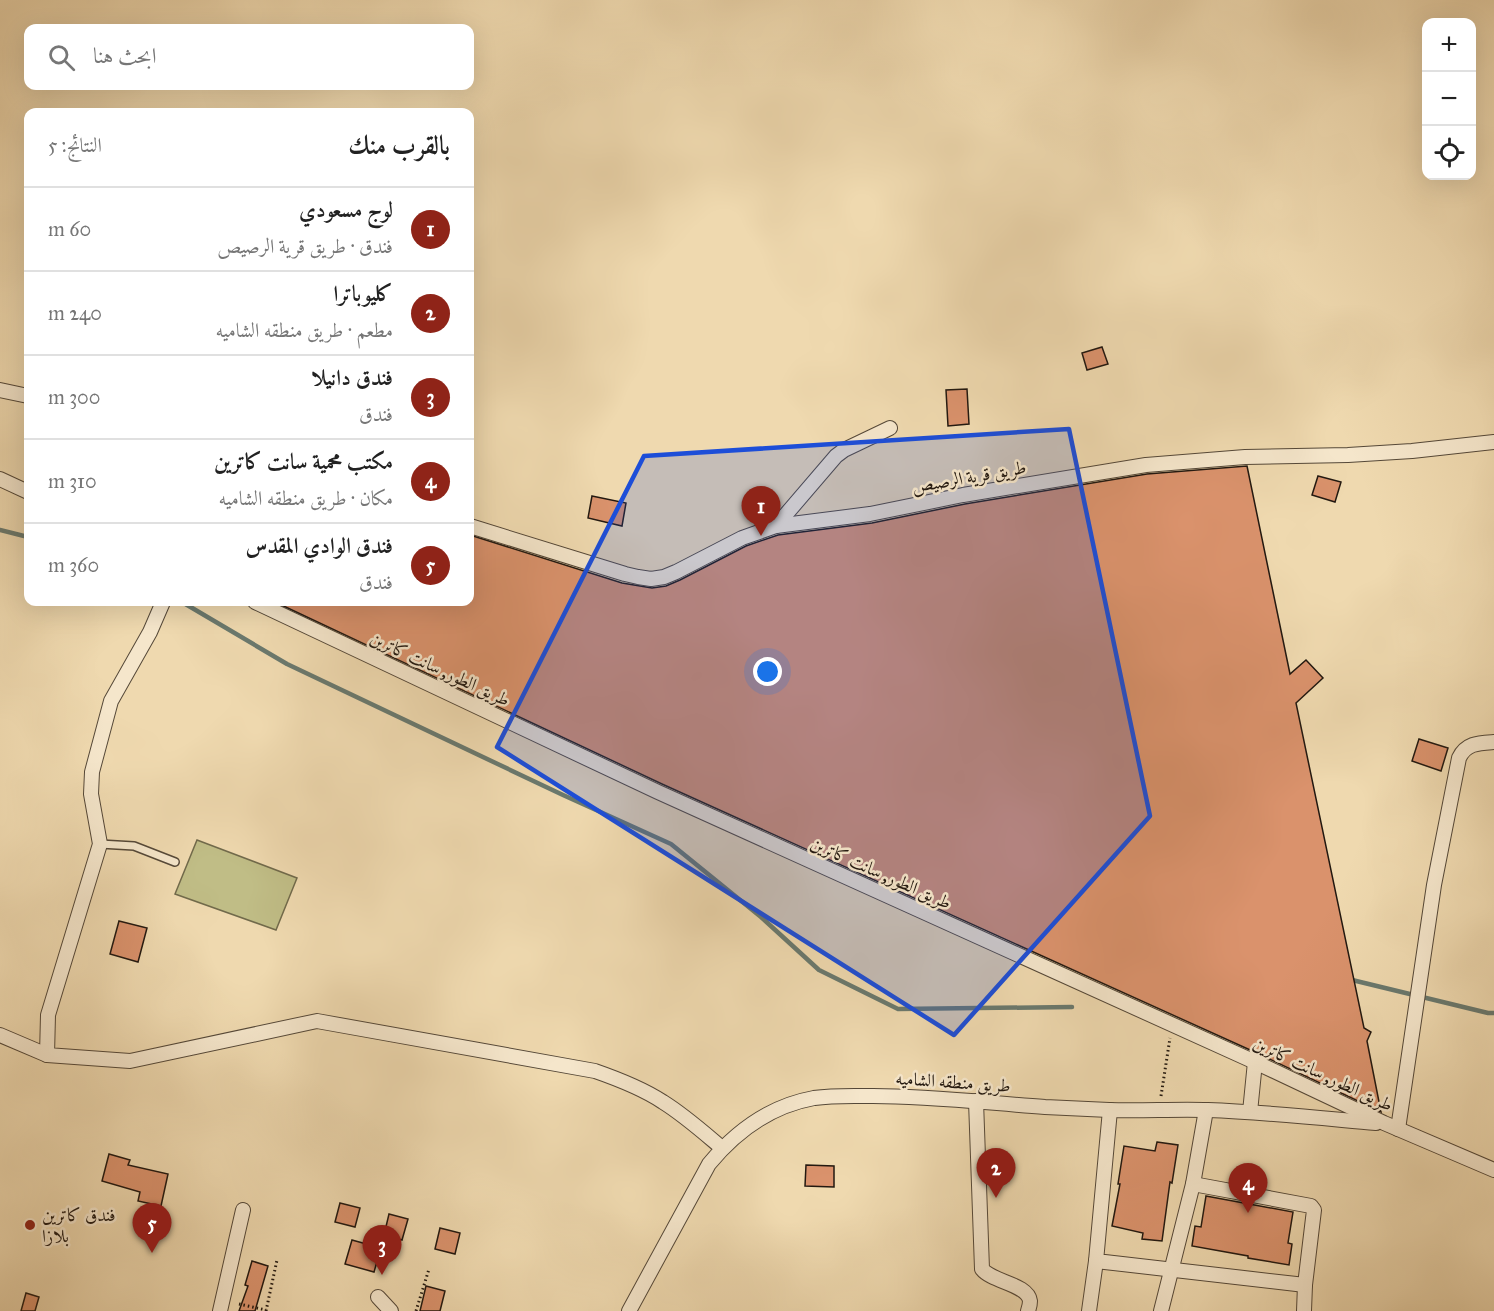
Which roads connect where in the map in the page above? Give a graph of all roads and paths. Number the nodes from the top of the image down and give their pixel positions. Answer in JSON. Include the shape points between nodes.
{"nodes":[{"id":1,"x":0,"y":390,"type":"edge"},
{"id":2,"x":24,"y":395,"type":"edge"},
{"id":3,"x":890,"y":428,"type":"dead end"},
{"id":4,"x":1494,"y":442,"type":"edge"},
{"id":5,"x":0,"y":479,"type":"edge"},
{"id":6,"x":24,"y":490,"type":"edge"},
{"id":7,"x":776,"y":526,"type":"junction"},
{"id":8,"x":474,"y":527,"type":"edge"},
{"id":9,"x":161,"y":606,"type":"edge"},
{"id":10,"x":263,"y":606,"type":"edge"},
{"id":11,"x":1494,"y":742,"type":"edge"},
{"id":12,"x":100,"y":844,"type":"junction"},
{"id":13,"x":175,"y":862,"type":"dead end"},
{"id":14,"x":1172,"y":1024,"type":"junction"},
{"id":15,"x":0,"y":1035,"type":"edge"},
{"id":16,"x":47,"y":1055,"type":"junction"},
{"id":17,"x":1255,"y":1062,"type":"junction"},
{"id":18,"x":976,"y":1101,"type":"junction"},
{"id":19,"x":1110,"y":1110,"type":"junction"},
{"id":20,"x":1159,"y":1110,"type":"junction"},
{"id":21,"x":1206,"y":1110,"type":"junction"},
{"id":22,"x":1250,"y":1112,"type":"junction"},
{"id":23,"x":1384,"y":1123,"type":"junction"},
{"id":24,"x":1398,"y":1129,"type":"junction"},
{"id":25,"x":722,"y":1148,"type":"junction"},
{"id":26,"x":1494,"y":1170,"type":"edge"},
{"id":27,"x":1193,"y":1184,"type":"junction"},
{"id":28,"x":243,"y":1210,"type":"dead end"},
{"id":29,"x":278,"y":1260,"type":"dead end"},
{"id":30,"x":1096,"y":1261,"type":"junction"},
{"id":31,"x":429,"y":1269,"type":"dead end"},
{"id":32,"x":1172,"y":1270,"type":"junction"},
{"id":33,"x":1305,"y":1285,"type":"junction"},
{"id":34,"x":378,"y":1298,"type":"dead end"},
{"id":35,"x":239,"y":1304,"type":"dead end"},
{"id":36,"x":266,"y":1310,"type":"edge"},
{"id":37,"x":220,"y":1311,"type":"edge"},
{"id":38,"x":391,"y":1311,"type":"edge"},
{"id":39,"x":416,"y":1311,"type":"edge"},
{"id":40,"x":629,"y":1311,"type":"edge"},
{"id":41,"x":1028,"y":1311,"type":"edge"},
{"id":42,"x":1089,"y":1311,"type":"edge"},
{"id":43,"x":1161,"y":1311,"type":"edge"},
{"id":44,"x":1304,"y":1311,"type":"edge"}],
"edges":[{"from":1,"to":2,"type":"street"},
{"from":3,"to":7,"type":"street","via":[[836,456]]},
{"from":4,"to":7,"type":"street","name":"طريق قرية الرصيص","via":[[1412,451],[1146,465],[870,514]]},
{"from":5,"to":6,"type":"street"},
{"from":7,"to":8,"type":"street","name":"طريق قرية الرصيص","via":[[742,538],[676,572],[651,579]]},
{"from":9,"to":12,"type":"street","via":[[111,701],[92,772]]},
{"from":10,"to":14,"type":"street","name":"طريق الطور, سانت كاترين","via":[[658,792]]},
{"from":11,"to":24,"type":"street","via":[[1470,746],[1459,758],[1434,885]]},
{"from":12,"to":13,"type":"lane","via":[[134,846]]},
{"from":12,"to":16,"type":"street","via":[[48,1015]]},
{"from":14,"to":17,"type":"street","name":"طريق الطور, سانت كاترين"},
{"from":14,"to":20,"type":"path"},
{"from":15,"to":16,"type":"street"},
{"from":16,"to":25,"type":"street","via":[[130,1061],[317,1021],[595,1071],[662,1101]]},
{"from":17,"to":22,"type":"street"},
{"from":17,"to":23,"type":"street","name":"طريق الطور, سانت كاترين"},
{"from":18,"to":19,"type":"street","name":"طريق منطقه الشاميه"},
{"from":18,"to":25,"type":"street","name":"طريق منطقه الشاميه","via":[[897,1096],[815,1098],[765,1115]]},
{"from":18,"to":41,"type":"street","via":[[982,1269],[1023,1290],[1030,1300]]},
{"from":19,"to":20,"type":"street","name":"طريق منطقه الشاميه"},
{"from":19,"to":30,"type":"street"},
{"from":20,"to":21,"type":"street","name":"طريق منطقه الشاميه"},
{"from":21,"to":22,"type":"street","name":"طريق منطقه الشاميه"},
{"from":21,"to":27,"type":"street"},
{"from":22,"to":23,"type":"street","name":"طريق منطقه الشاميه"},
{"from":23,"to":24,"type":"street","name":"طريق الطور, سانت كاترين"},
{"from":24,"to":26,"type":"street","name":"طريق الطور, سانت كاترين"},
{"from":25,"to":40,"type":"street","name":"طريق منطقه الشاميه","via":[[709,1164]]},
{"from":27,"to":32,"type":"street"},
{"from":27,"to":33,"type":"street","via":[[1311,1206],[1314,1210]]},
{"from":28,"to":37,"type":"street"},
{"from":29,"to":36,"type":"path"},
{"from":30,"to":32,"type":"street"},
{"from":30,"to":42,"type":"street"},
{"from":31,"to":39,"type":"path"},
{"from":32,"to":33,"type":"street"},
{"from":32,"to":43,"type":"street"},
{"from":33,"to":44,"type":"street"},
{"from":34,"to":38,"type":"street"},
{"from":35,"to":36,"type":"path"}]}
